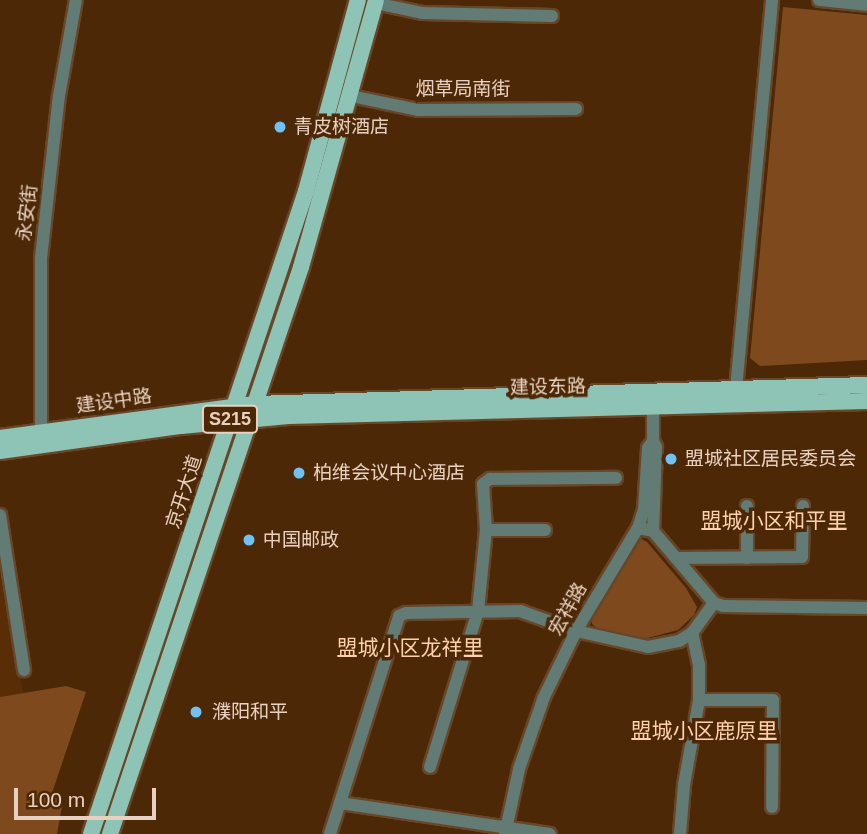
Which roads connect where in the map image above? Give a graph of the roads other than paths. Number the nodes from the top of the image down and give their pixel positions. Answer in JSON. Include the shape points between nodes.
{"nodes":[{"id":1,"x":76,"y":0,"type":"edge"},
{"id":2,"x":358,"y":0,"type":"edge"},
{"id":3,"x":772,"y":0,"type":"edge"},
{"id":4,"x":819,"y":0,"type":"edge"},
{"id":5,"x":376,"y":2,"type":"edge"},
{"id":6,"x":867,"y":5,"type":"edge"},
{"id":7,"x":552,"y":16,"type":"dead end"},
{"id":8,"x":351,"y":96,"type":"junction"},
{"id":9,"x":576,"y":109,"type":"dead end"},
{"id":10,"x":867,"y":385,"type":"edge"},
{"id":11,"x":736,"y":389,"type":"junction"},
{"id":12,"x":867,"y":401,"type":"edge"},
{"id":13,"x":653,"y":405,"type":"junction"},
{"id":14,"x":252,"y":411,"type":"junction"},
{"id":15,"x":232,"y":413,"type":"junction"},
{"id":16,"x":41,"y":433,"type":"junction"},
{"id":17,"x":0,"y":438,"type":"edge"},
{"id":18,"x":653,"y":441,"type":"junction"},
{"id":19,"x":0,"y":451,"type":"edge"},
{"id":20,"x":616,"y":478,"type":"dead end"},
{"id":21,"x":747,"y":506,"type":"dead end"},
{"id":22,"x":803,"y":506,"type":"dead end"},
{"id":23,"x":0,"y":515,"type":"edge"},
{"id":24,"x":638,"y":528,"type":"junction"},
{"id":25,"x":486,"y":530,"type":"junction"},
{"id":26,"x":545,"y":530,"type":"dead end"},
{"id":27,"x":653,"y":531,"type":"junction"},
{"id":28,"x":676,"y":558,"type":"junction"},
{"id":29,"x":747,"y":558,"type":"junction"},
{"id":30,"x":714,"y":603,"type":"junction"},
{"id":31,"x":867,"y":608,"type":"edge"},
{"id":32,"x":478,"y":611,"type":"junction"},
{"id":33,"x":576,"y":631,"type":"junction"},
{"id":34,"x":692,"y":634,"type":"junction"},
{"id":35,"x":24,"y":670,"type":"dead end"},
{"id":36,"x":699,"y":700,"type":"junction"},
{"id":37,"x":430,"y":767,"type":"dead end"},
{"id":38,"x":340,"y":803,"type":"junction"},
{"id":39,"x":772,"y":807,"type":"dead end"},
{"id":40,"x":505,"y":832,"type":"edge"},
{"id":41,"x":91,"y":834,"type":"edge"},
{"id":42,"x":110,"y":834,"type":"edge"},
{"id":43,"x":330,"y":834,"type":"edge"},
{"id":44,"x":550,"y":834,"type":"edge"},
{"id":45,"x":680,"y":834,"type":"edge"}],
"edges":[{"from":1,"to":16,"type":"street","name":"永安街","via":[[59,96],[41,258]]},
{"from":2,"to":15,"type":"main road","name":"京开大道","number":"S215","via":[[306,191]]},
{"from":3,"to":11,"type":"street"},
{"from":4,"to":6,"type":"street"},
{"from":5,"to":7,"type":"street","via":[[422,13]]},
{"from":5,"to":8,"type":"main road","name":"京开大道","number":"S215"},
{"from":8,"to":9,"type":"street","name":"烟草局南街","via":[[418,110]]},
{"from":8,"to":14,"type":"main road","name":"京开大道","number":"S215"},
{"from":10,"to":11,"type":"main road","name":"建设东路"},
{"from":11,"to":14,"type":"main road","name":"建设东路"},
{"from":12,"to":13,"type":"main road","name":"建设东路"},
{"from":13,"to":14,"type":"main road","name":"建设东路"},
{"from":13,"to":18,"type":"street","name":"宏祥路"},
{"from":14,"to":15,"type":"main road","name":"建设东路"},
{"from":14,"to":42,"type":"main road","name":"京开大道","number":"S215"},
{"from":15,"to":16,"type":"main road","name":"建设中路"},
{"from":15,"to":19,"type":"main road","name":"建设中路"},
{"from":15,"to":41,"type":"main road","name":"京开大道","number":"S215"},
{"from":16,"to":17,"type":"main road","name":"建设中路"},
{"from":18,"to":24,"type":"street","name":"宏祥路","via":[[648,448],[644,510]]},
{"from":18,"to":27,"type":"street"},
{"from":20,"to":25,"type":"street","via":[[486,481]]},
{"from":21,"to":29,"type":"street"},
{"from":22,"to":29,"type":"street","via":[[802,557]]},
{"from":23,"to":35,"type":"street"},
{"from":24,"to":27,"type":"street"},
{"from":24,"to":33,"type":"street","name":"宏祥路"},
{"from":25,"to":26,"type":"street"},
{"from":25,"to":32,"type":"street"},
{"from":27,"to":28,"type":"street"},
{"from":28,"to":29,"type":"street"},
{"from":28,"to":30,"type":"street"},
{"from":30,"to":31,"type":"street"},
{"from":30,"to":34,"type":"street"},
{"from":32,"to":33,"type":"street","via":[[520,611]]},
{"from":32,"to":37,"type":"street"},
{"from":32,"to":38,"type":"street","via":[[399,616]]},
{"from":33,"to":34,"type":"street","via":[[648,648]]},
{"from":33,"to":40,"type":"street","name":"宏祥路","via":[[530,733]]},
{"from":34,"to":36,"type":"street","via":[[699,666]]},
{"from":36,"to":39,"type":"street","via":[[773,700]]},
{"from":36,"to":45,"type":"street"},
{"from":38,"to":40,"type":"street"},
{"from":38,"to":43,"type":"street"},
{"from":40,"to":44,"type":"street"}]}
